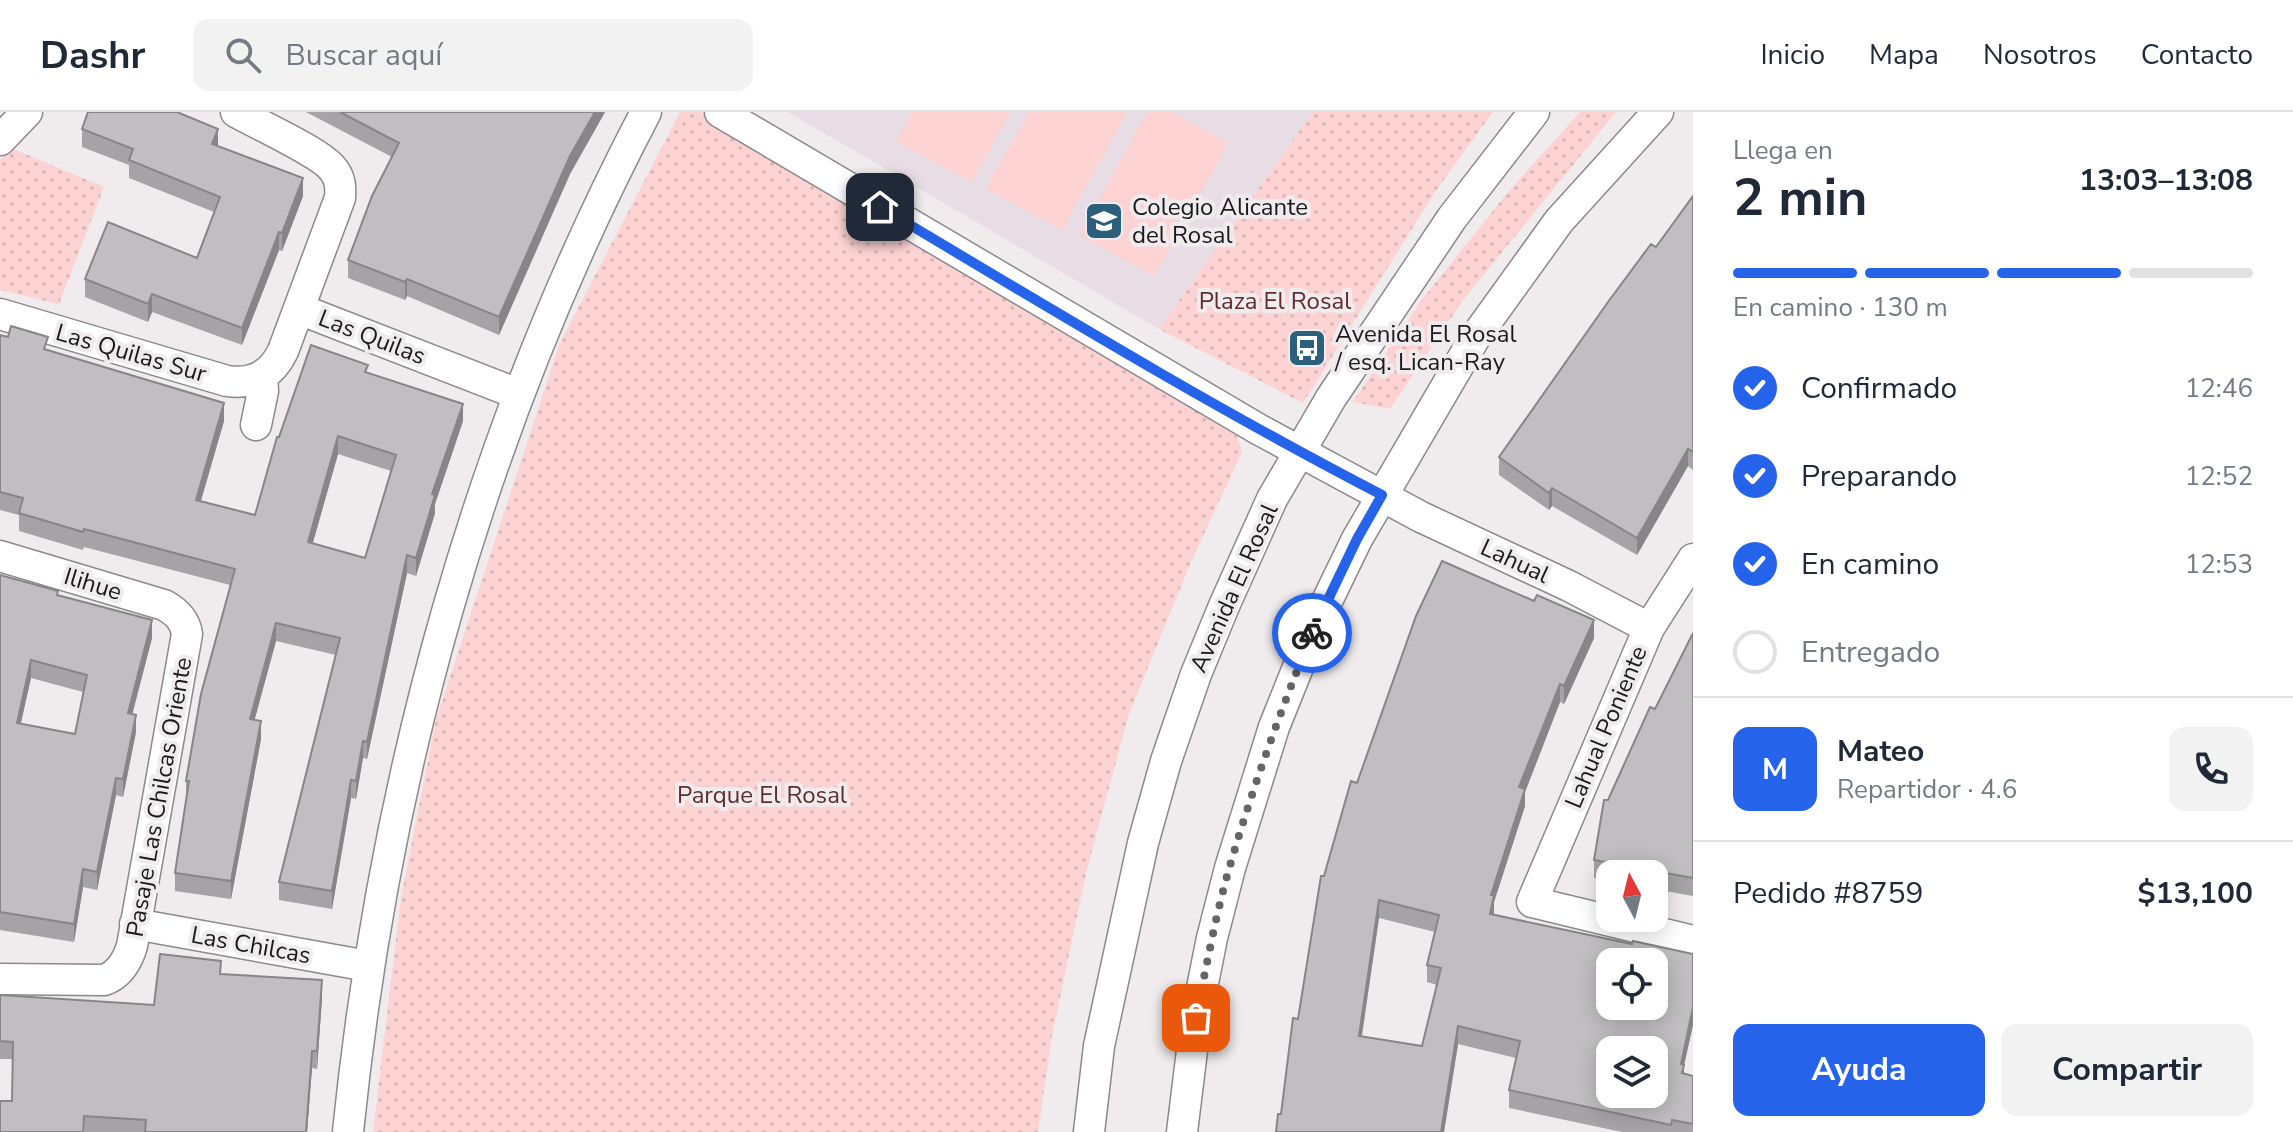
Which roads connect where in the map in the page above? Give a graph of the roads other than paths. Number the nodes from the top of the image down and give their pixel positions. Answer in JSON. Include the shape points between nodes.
{"nodes":[{"id":1,"x":27,"y":112,"type":"edge"},
{"id":2,"x":236,"y":112,"type":"edge"},
{"id":3,"x":646,"y":112,"type":"edge"},
{"id":4,"x":720,"y":112,"type":"edge"},
{"id":5,"x":1534,"y":112,"type":"edge"},
{"id":6,"x":1658,"y":112,"type":"edge"},
{"id":7,"x":0,"y":140,"type":"edge"},
{"id":8,"x":299,"y":309,"type":"junction"},
{"id":9,"x":0,"y":314,"type":"edge"},
{"id":10,"x":262,"y":377,"type":"junction"},
{"id":11,"x":518,"y":394,"type":"junction"},
{"id":12,"x":256,"y":425,"type":"dead end"},
{"id":13,"x":1300,"y":453,"type":"junction"},
{"id":14,"x":1382,"y":495,"type":"junction"},
{"id":15,"x":0,"y":556,"type":"edge"},
{"id":16,"x":1693,"y":559,"type":"edge"},
{"id":17,"x":182,"y":619,"type":"joint"},
{"id":18,"x":1649,"y":628,"type":"junction"},
{"id":19,"x":135,"y":924,"type":"junction"},
{"id":20,"x":1693,"y":941,"type":"edge"},
{"id":21,"x":368,"y":966,"type":"junction"},
{"id":22,"x":0,"y":979,"type":"edge"},
{"id":23,"x":348,"y":1132,"type":"edge"},
{"id":24,"x":1089,"y":1132,"type":"edge"},
{"id":25,"x":1182,"y":1132,"type":"edge"}],
"edges":[{"from":1,"to":7,"type":"street"},
{"from":2,"to":8,"type":"street","via":[[326,163],[339,177],[340,198]]},
{"from":3,"to":11,"type":"street"},
{"from":4,"to":13,"type":"street","name":"Lahual"},
{"from":5,"to":13,"type":"street","name":"Avenida El Rosal","via":[[1395,298]]},
{"from":6,"to":14,"type":"street","via":[[1550,233],[1474,339]]},
{"from":8,"to":10,"type":"street","name":"Las Quilas","via":[[278,362]]},
{"from":8,"to":11,"type":"street","name":"Las Quilas"},
{"from":9,"to":10,"type":"street","name":"Las Quilas Sur","via":[[227,381]]},
{"from":10,"to":12,"type":"street"},
{"from":11,"to":21,"type":"street","via":[[426,687],[392,830]]},
{"from":13,"to":14,"type":"street","name":"Lahual"},
{"from":13,"to":24,"type":"street","name":"Avenida El Rosal","via":[[1272,499],[1224,606],[1166,761],[1120,944],[1099,1046]]},
{"from":14,"to":18,"type":"street","name":"Lahual"},
{"from":14,"to":25,"type":"street","via":[[1313,630],[1274,727],[1234,854],[1196,1018]]},
{"from":15,"to":17,"type":"street","name":"Ilihue","via":[[164,605]]},
{"from":16,"to":18,"type":"street","name":"Lahual Poniente"},
{"from":17,"to":19,"type":"street","name":"Pasaje Las Chilcas Oriente","via":[[187,646]]},
{"from":18,"to":20,"type":"street","name":"Lahual Poniente","via":[[1532,902]]},
{"from":19,"to":21,"type":"street","name":"Las Chilcas"},
{"from":19,"to":22,"type":"street","name":"Pasaje Las Chilcas Oriente","via":[[130,953],[112,977]]},
{"from":21,"to":23,"type":"street"}]}
